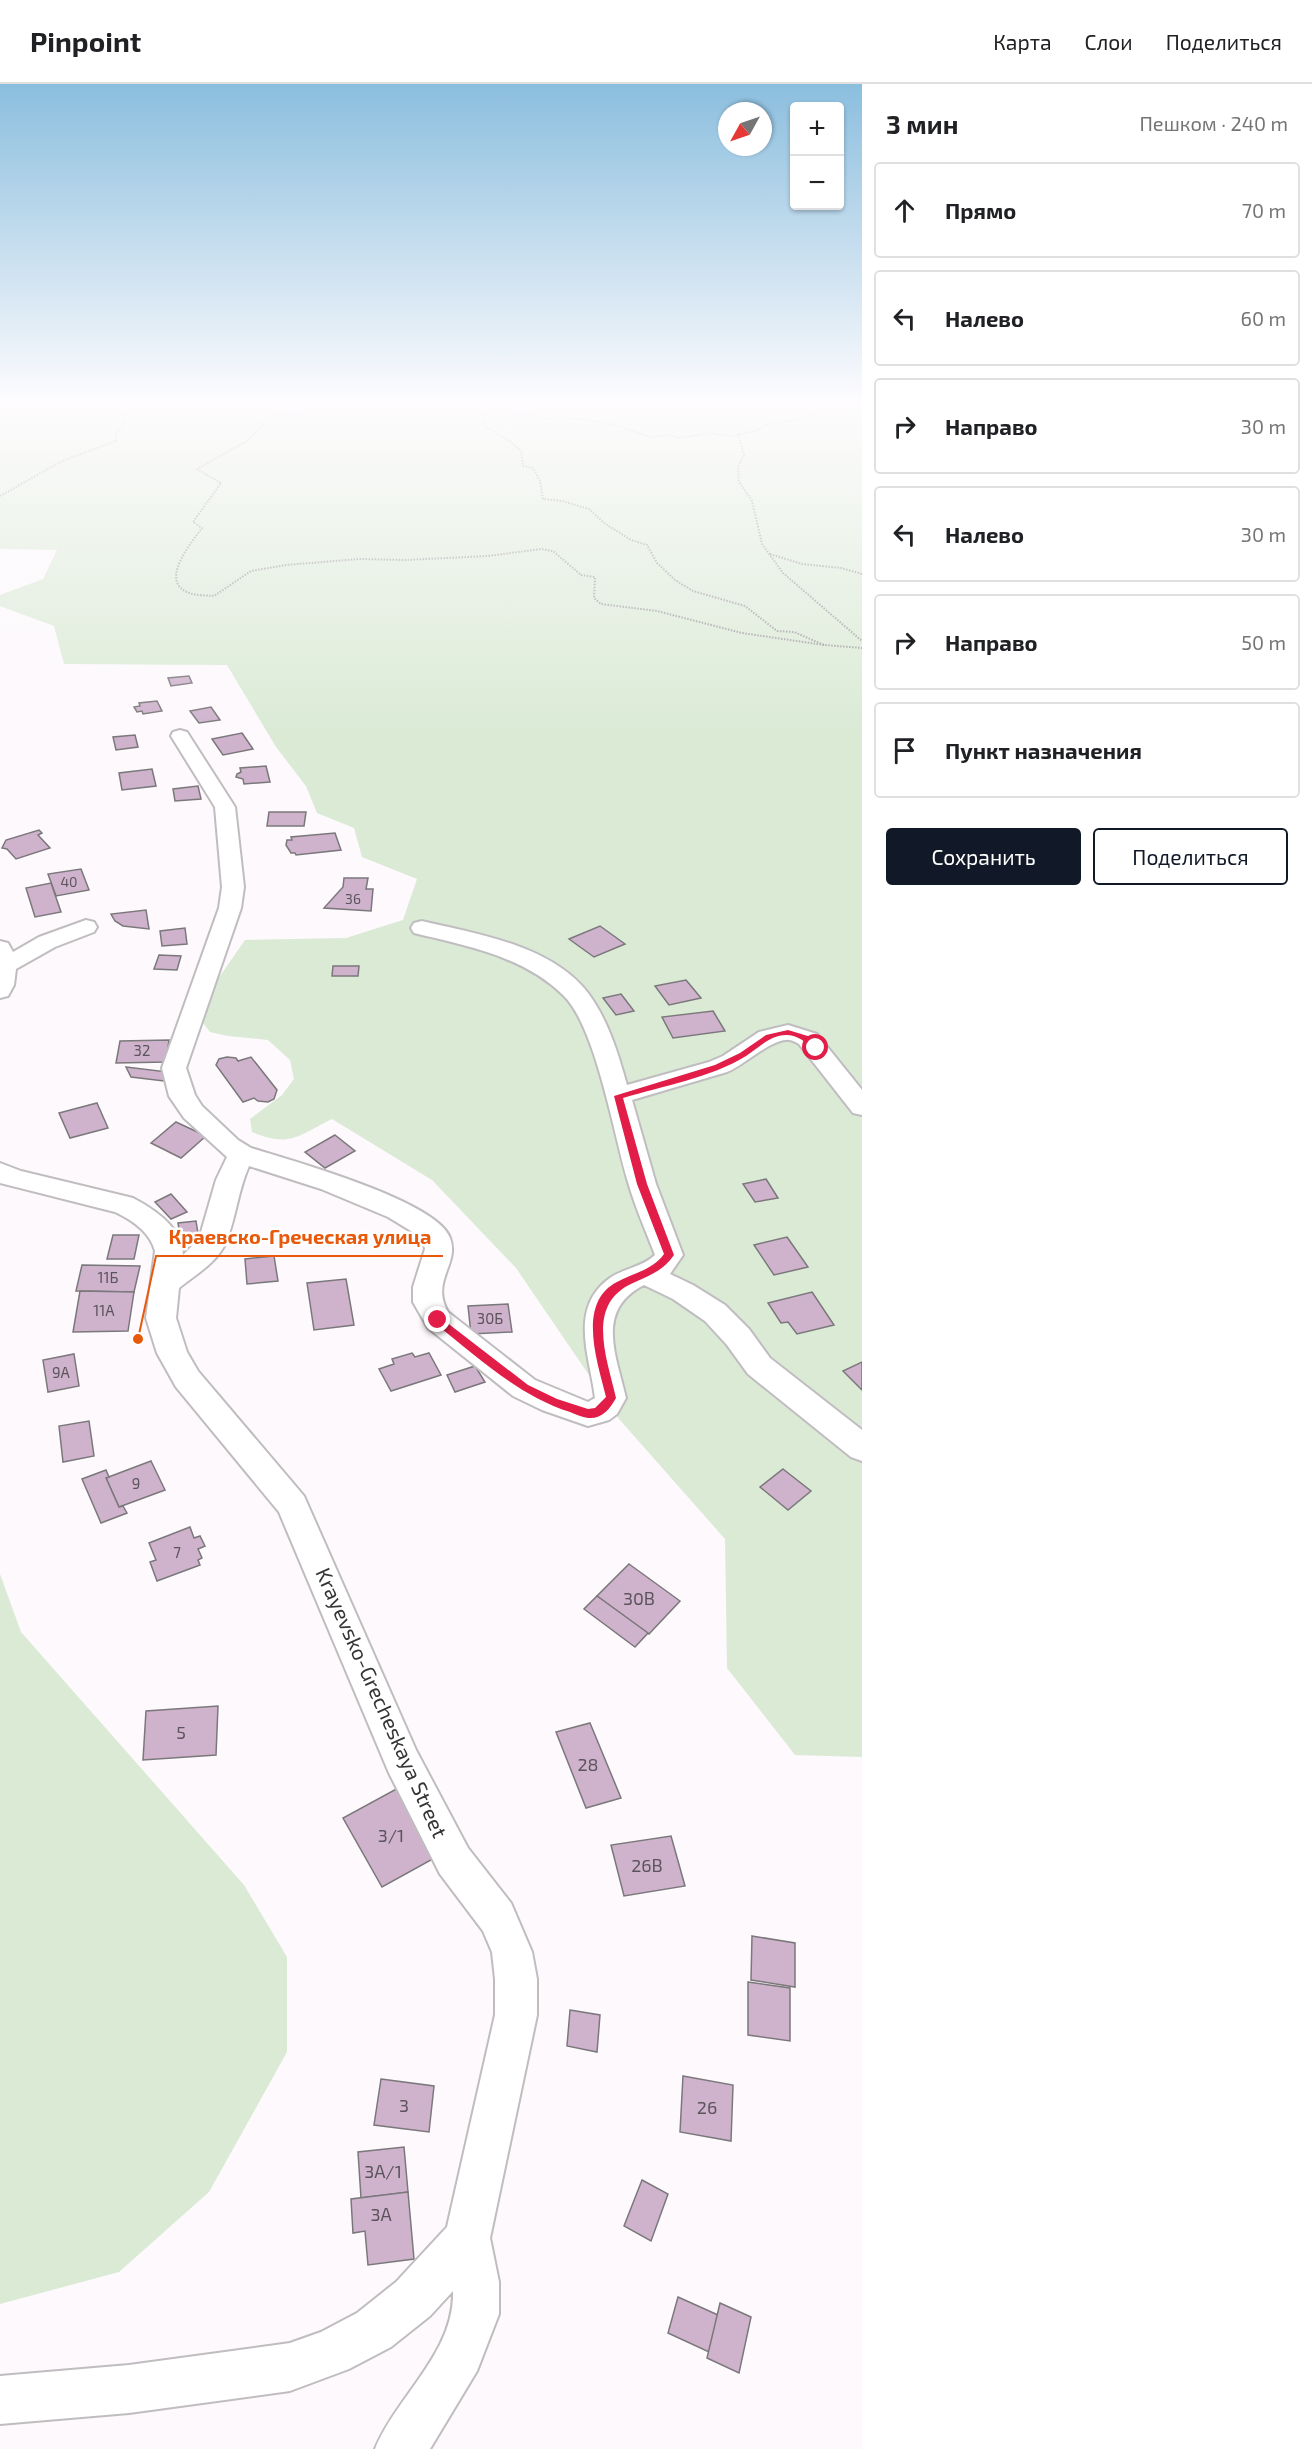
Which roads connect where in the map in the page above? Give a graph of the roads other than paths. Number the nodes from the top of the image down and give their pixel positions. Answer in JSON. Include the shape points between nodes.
{"nodes":[{"id":1,"x":180,"y":736,"type":"dead end"},
{"id":2,"x":86,"y":927,"type":"dead end"},
{"id":3,"x":422,"y":928,"type":"dead end"},
{"id":4,"x":2,"y":956,"type":"edge"},
{"id":5,"x":0,"y":991,"type":"edge"},
{"id":6,"x":618,"y":1096,"type":"junction"},
{"id":7,"x":862,"y":1107,"type":"edge"},
{"id":8,"x":242,"y":1154,"type":"junction"},
{"id":9,"x":0,"y":1172,"type":"edge"},
{"id":10,"x":644,"y":1273,"type":"junction"},
{"id":11,"x":166,"y":1283,"type":"junction"},
{"id":12,"x":862,"y":1448,"type":"edge"},
{"id":13,"x":467,"y":2238,"type":"junction"},
{"id":14,"x":0,"y":2400,"type":"edge"},
{"id":15,"x":400,"y":2449,"type":"edge"}],
"edges":[{"from":1,"to":8,"type":"street","via":[[225,807],[233,887],[230,908],[174,1068],[182,1096],[193,1112],[228,1146]]},
{"from":2,"to":4,"type":"street"},
{"from":3,"to":6,"type":"street","via":[[519,956],[571,989],[600,1036]]},
{"from":4,"to":5,"type":"street","via":[[4,982]]},
{"from":6,"to":7,"type":"street","via":[[718,1067],[768,1037],[788,1032],[808,1039]]},
{"from":6,"to":10,"type":"street","via":[[642,1184],[669,1255],[661,1266]]},
{"from":8,"to":10,"type":"street","via":[[331,1183],[398,1210],[426,1227],[435,1236],[439,1249],[427,1287],[428,1302],[438,1320],[524,1388],[588,1414],[598,1412],[611,1398],[598,1342],[600,1309],[618,1285]]},
{"from":8,"to":11,"type":"street","via":[[229,1180],[212,1242]]},
{"from":9,"to":11,"type":"street","name":"Krayevsko-Grecheskaya Street","via":[[140,1213],[165,1237],[170,1251]]},
{"from":10,"to":12,"type":"street","via":[[715,1313],[759,1366]]},
{"from":11,"to":13,"type":"street","name":"Krayevsko-Grecheskaya Street","via":[[161,1318],[172,1353],[187,1379],[292,1505],[402,1761],[454,1861],[497,1917],[512,1952],[516,2015]]},
{"from":13,"to":14,"type":"street","via":[[413,2300],[374,2330],[332,2352],[290,2367],[129,2389]]},
{"from":13,"to":15,"type":"street","name":"Krayevsko-Grecheskaya Street","via":[[478,2299],[465,2346]]}]}
